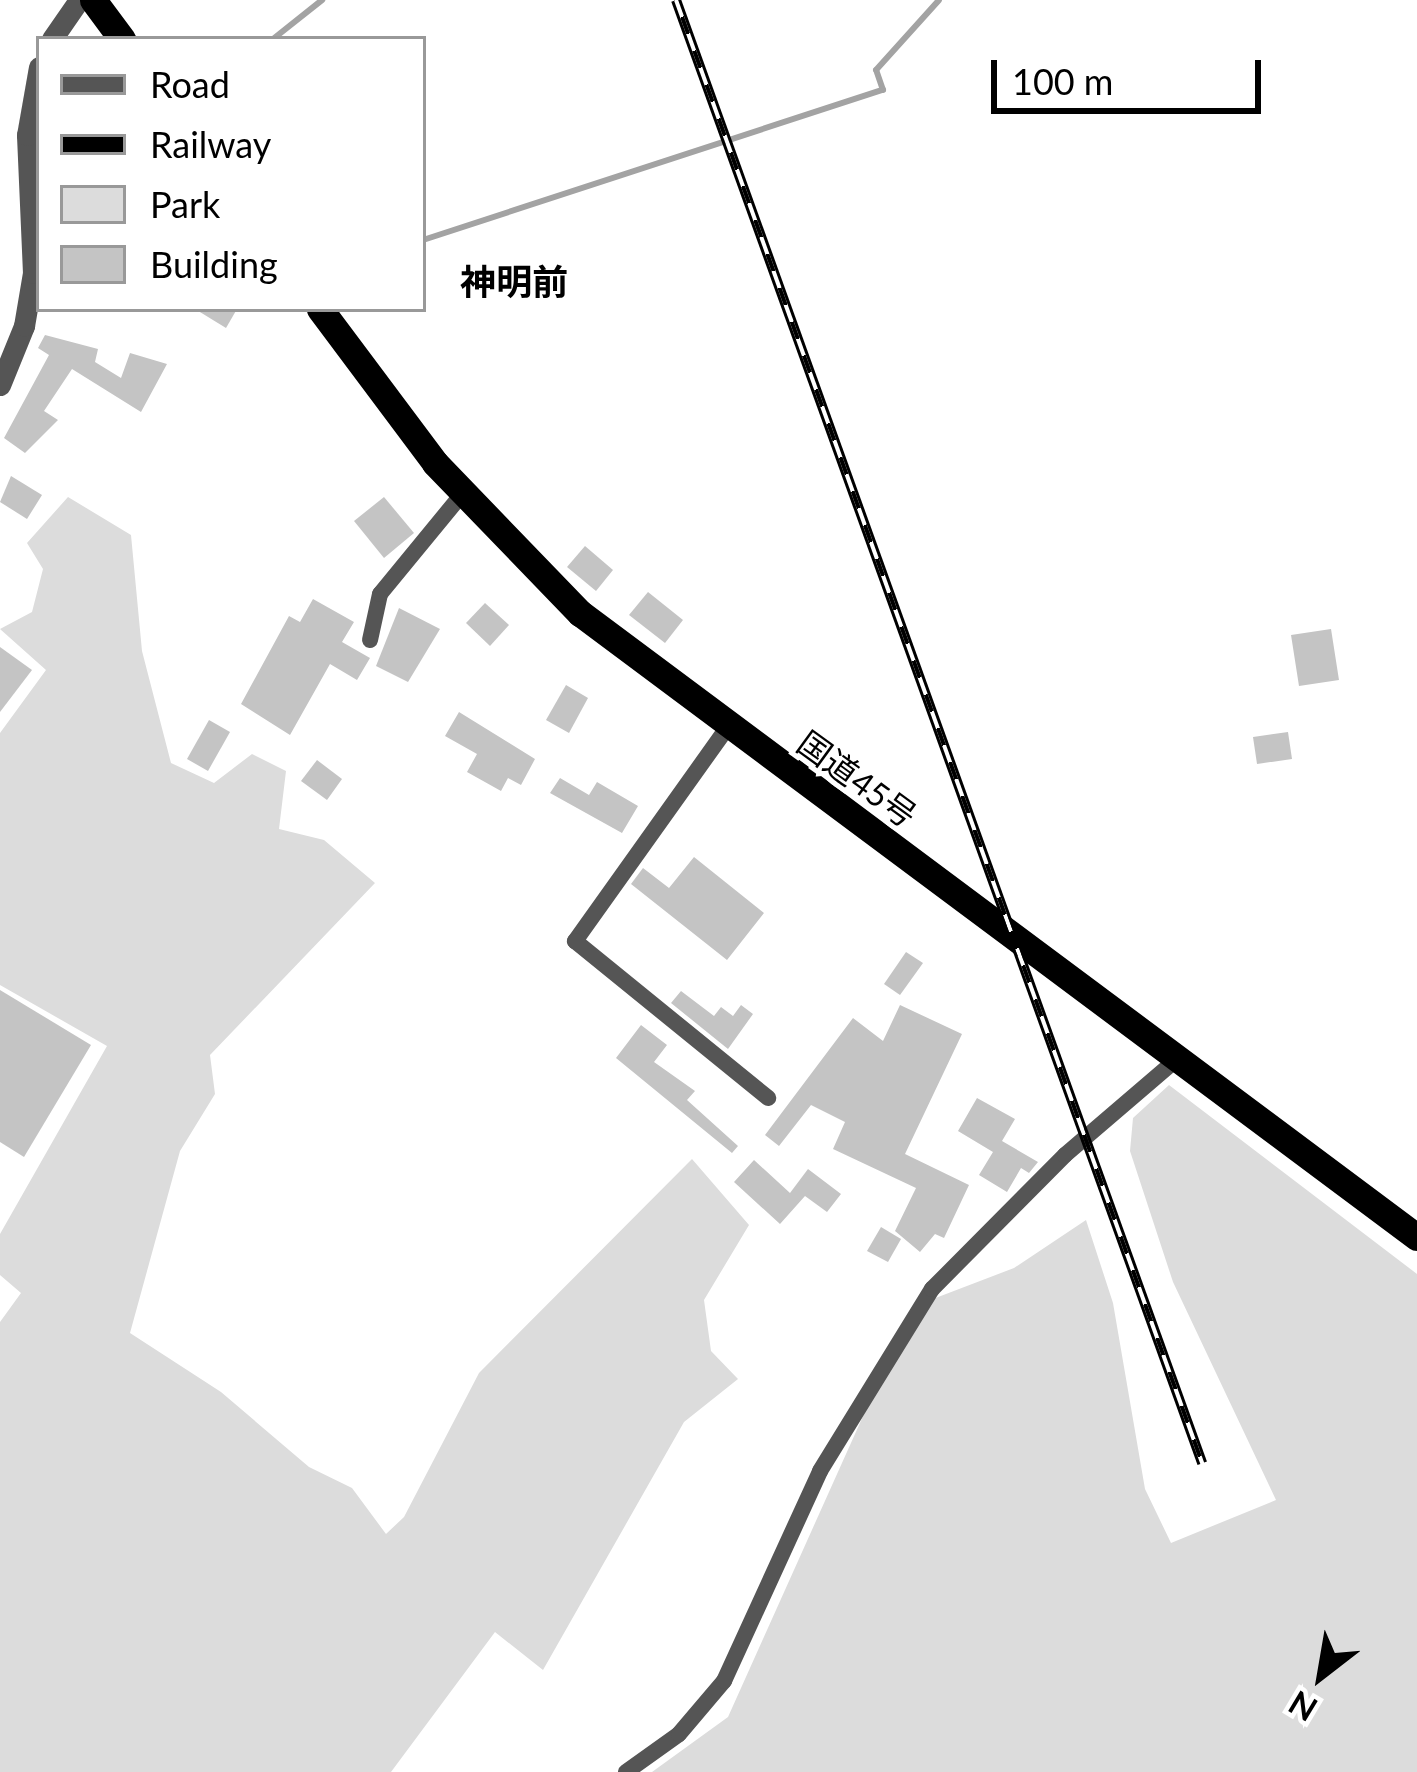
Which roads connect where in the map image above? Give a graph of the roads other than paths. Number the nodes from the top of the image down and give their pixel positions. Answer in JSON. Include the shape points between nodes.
{"nodes":[{"id":1,"x":79,"y":0,"type":"edge"},
{"id":2,"x":93,"y":0,"type":"edge"},
{"id":3,"x":54,"y":36,"type":"edge"},
{"id":4,"x":120,"y":36,"type":"edge"},
{"id":5,"x":36,"y":85,"type":"edge"},
{"id":6,"x":322,"y":312,"type":"edge"},
{"id":7,"x":0,"y":386,"type":"edge"},
{"id":8,"x":462,"y":494,"type":"junction"},
{"id":9,"x":370,"y":640,"type":"dead end"},
{"id":10,"x":728,"y":728,"type":"junction"},
{"id":11,"x":1176,"y":1060,"type":"junction"},
{"id":12,"x":768,"y":1098,"type":"dead end"},
{"id":13,"x":1417,"y":1237,"type":"edge"},
{"id":14,"x":626,"y":1772,"type":"edge"}],
"edges":[{"from":1,"to":3,"type":"street"},
{"from":2,"to":4,"type":"highway"},
{"from":5,"to":7,"type":"street","via":[[27,135],[33,273],[24,326]]},
{"from":6,"to":8,"type":"highway","name":"国道45号"},
{"from":8,"to":9,"type":"street","via":[[380,594]]},
{"from":8,"to":10,"type":"highway","name":"国道45号","via":[[580,613]]},
{"from":10,"to":11,"type":"highway","name":"国道45号"},
{"from":10,"to":12,"type":"street","via":[[575,941]]},
{"from":11,"to":13,"type":"highway","name":"国道45号"},
{"from":11,"to":14,"type":"street","via":[[1065,1155],[932,1288],[820,1471],[724,1681],[679,1734]]}]}
